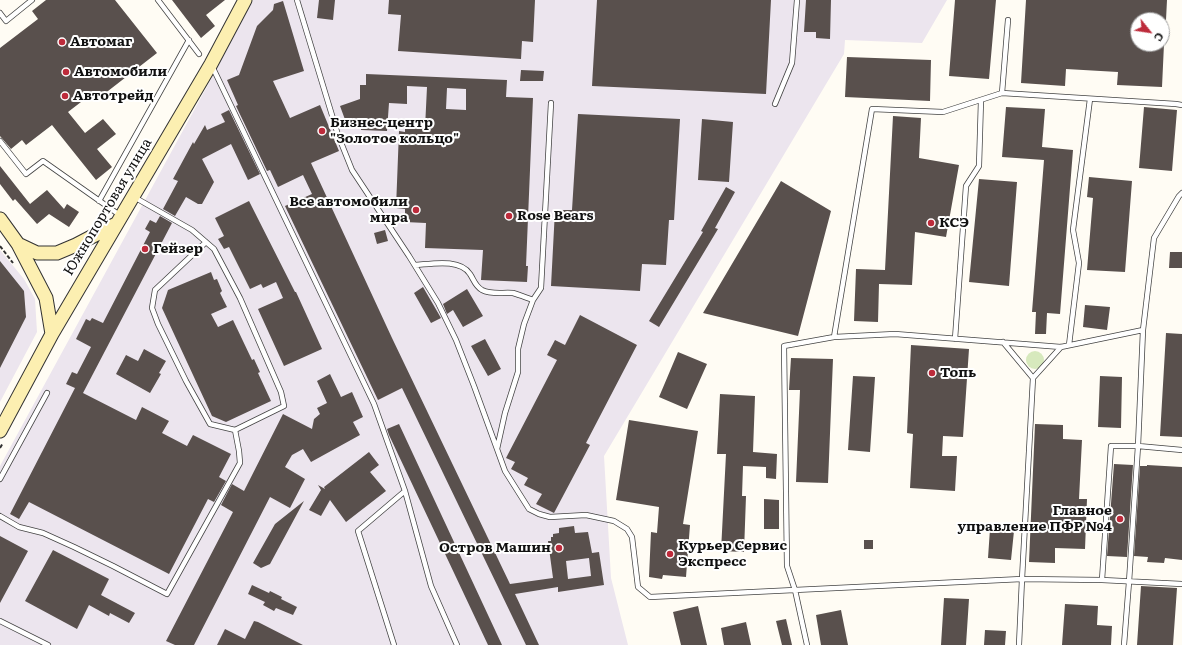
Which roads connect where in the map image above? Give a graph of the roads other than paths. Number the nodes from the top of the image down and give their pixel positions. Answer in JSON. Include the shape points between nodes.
{"nodes":[{"id":1,"x":32,"y":0,"type":"edge"},
{"id":2,"x":158,"y":0,"type":"edge"},
{"id":3,"x":245,"y":0,"type":"edge"},
{"id":4,"x":297,"y":0,"type":"edge"},
{"id":5,"x":797,"y":0,"type":"edge"},
{"id":6,"x":0,"y":13,"type":"edge"},
{"id":7,"x":1008,"y":20,"type":"dead end"},
{"id":8,"x":189,"y":40,"type":"junction"},
{"id":9,"x":199,"y":54,"type":"dead end"},
{"id":10,"x":211,"y":64,"type":"junction"},
{"id":11,"x":1002,"y":93,"type":"junction"},
{"id":12,"x":1090,"y":99,"type":"junction"},
{"id":13,"x":981,"y":100,"type":"junction"},
{"id":14,"x":551,"y":103,"type":"dead end"},
{"id":15,"x":774,"y":104,"type":"dead end"},
{"id":16,"x":1182,"y":105,"type":"edge"},
{"id":17,"x":0,"y":141,"type":"edge"},
{"id":18,"x":1182,"y":193,"type":"edge"},
{"id":19,"x":132,"y":196,"type":"junction"},
{"id":20,"x":99,"y":201,"type":"junction"},
{"id":21,"x":0,"y":219,"type":"edge"},
{"id":22,"x":118,"y":220,"type":"junction"},
{"id":23,"x":206,"y":242,"type":"junction"},
{"id":24,"x":18,"y":244,"type":"junction"},
{"id":25,"x":415,"y":265,"type":"junction"},
{"id":26,"x":533,"y":300,"type":"junction"},
{"id":27,"x":1143,"y":330,"type":"junction"},
{"id":28,"x":52,"y":334,"type":"junction"},
{"id":29,"x":834,"y":337,"type":"junction"},
{"id":30,"x":955,"y":338,"type":"junction"},
{"id":31,"x":1003,"y":342,"type":"junction"},
{"id":32,"x":1069,"y":345,"type":"junction"},
{"id":33,"x":1061,"y":347,"type":"junction"},
{"id":34,"x":1032,"y":378,"type":"junction"},
{"id":35,"x":47,"y":393,"type":"dead end"},
{"id":36,"x":0,"y":430,"type":"edge"},
{"id":37,"x":235,"y":430,"type":"junction"},
{"id":38,"x":1138,"y":446,"type":"junction"},
{"id":39,"x":497,"y":449,"type":"junction"},
{"id":40,"x":1182,"y":450,"type":"edge"},
{"id":41,"x":0,"y":479,"type":"edge"},
{"id":42,"x":405,"y":491,"type":"junction"},
{"id":43,"x":0,"y":516,"type":"edge"},
{"id":44,"x":1022,"y":579,"type":"junction"},
{"id":45,"x":1102,"y":580,"type":"junction"},
{"id":46,"x":1129,"y":582,"type":"junction"},
{"id":47,"x":1182,"y":584,"type":"edge"},
{"id":48,"x":795,"y":590,"type":"junction"},
{"id":49,"x":0,"y":621,"type":"edge"},
{"id":50,"x":48,"y":645,"type":"edge"},
{"id":51,"x":394,"y":645,"type":"edge"},
{"id":52,"x":457,"y":645,"type":"edge"},
{"id":53,"x":807,"y":645,"type":"edge"},
{"id":54,"x":1019,"y":645,"type":"edge"},
{"id":55,"x":1124,"y":645,"type":"edge"}],
"edges":[{"from":1,"to":6,"type":"lane","via":[[6,21]]},
{"from":2,"to":8,"type":"lane"},
{"from":3,"to":10,"type":"main road","name":"Южнопортовая улица"},
{"from":4,"to":25,"type":"lane","via":[[338,135],[352,170]]},
{"from":5,"to":15,"type":"lane","via":[[792,63]]},
{"from":7,"to":11,"type":"lane"},
{"from":8,"to":9,"type":"lane"},
{"from":8,"to":20,"type":"lane"},
{"from":10,"to":19,"type":"main road","name":"Южнопортовая улица"},
{"from":10,"to":42,"type":"lane","via":[[374,404]]},
{"from":11,"to":12,"type":"lane"},
{"from":11,"to":13,"type":"lane"},
{"from":12,"to":16,"type":"lane"},
{"from":12,"to":32,"type":"lane","via":[[1073,230],[1078,262]]},
{"from":13,"to":29,"type":"lane","via":[[943,112],[872,109]]},
{"from":13,"to":30,"type":"lane","via":[[979,166],[966,186]]},
{"from":14,"to":26,"type":"lane","via":[[541,288]]},
{"from":17,"to":20,"type":"lane","via":[[26,174],[43,161]]},
{"from":18,"to":27,"type":"lane","via":[[1154,238]]},
{"from":19,"to":22,"type":"main road","name":"Южнопортовая улица"},
{"from":19,"to":23,"type":"lane","via":[[192,230]]},
{"from":20,"to":22,"type":"lane"},
{"from":21,"to":24,"type":"main road"},
{"from":22,"to":24,"type":"main road","via":[[76,245],[57,253],[37,253]]},
{"from":22,"to":28,"type":"main road","name":"Южнопортовая улица"},
{"from":23,"to":37,"type":"lane","via":[[214,249],[240,298],[281,392],[284,406]]},
{"from":23,"to":37,"type":"lane","via":[[155,290],[152,308],[186,381],[210,424]]},
{"from":24,"to":28,"type":"main road","via":[[46,298]]},
{"from":25,"to":26,"type":"lane","via":[[454,264],[464,267],[476,286],[482,290],[514,294]]},
{"from":25,"to":39,"type":"lane","via":[[456,340]]},
{"from":26,"to":39,"type":"lane","via":[[519,343],[518,372]]},
{"from":27,"to":32,"type":"lane"},
{"from":27,"to":38,"type":"lane"},
{"from":28,"to":36,"type":"main road","name":"Южнопортовая улица"},
{"from":29,"to":30,"type":"lane","via":[[895,334]]},
{"from":29,"to":48,"type":"lane","via":[[784,346],[787,566]]},
{"from":30,"to":31,"type":"lane"},
{"from":31,"to":33,"type":"lane"},
{"from":31,"to":34,"type":"lane"},
{"from":32,"to":33,"type":"lane"},
{"from":33,"to":34,"type":"lane"},
{"from":34,"to":44,"type":"lane"},
{"from":35,"to":41,"type":"lane"},
{"from":37,"to":43,"type":"lane","via":[[240,462],[167,594],[74,547],[43,533],[19,527]]},
{"from":38,"to":40,"type":"lane"},
{"from":38,"to":45,"type":"lane","via":[[1111,446]]},
{"from":38,"to":46,"type":"lane"},
{"from":39,"to":48,"type":"lane","via":[[505,471],[530,509],[550,517],[586,515],[614,521],[627,529],[632,537],[638,587],[650,597]]},
{"from":42,"to":51,"type":"lane","via":[[358,531]]},
{"from":42,"to":52,"type":"lane","via":[[431,586]]},
{"from":44,"to":45,"type":"lane"},
{"from":44,"to":48,"type":"lane"},
{"from":44,"to":54,"type":"lane"},
{"from":45,"to":46,"type":"lane"},
{"from":46,"to":47,"type":"lane"},
{"from":46,"to":55,"type":"lane"},
{"from":48,"to":53,"type":"lane"},
{"from":49,"to":50,"type":"lane"}]}
